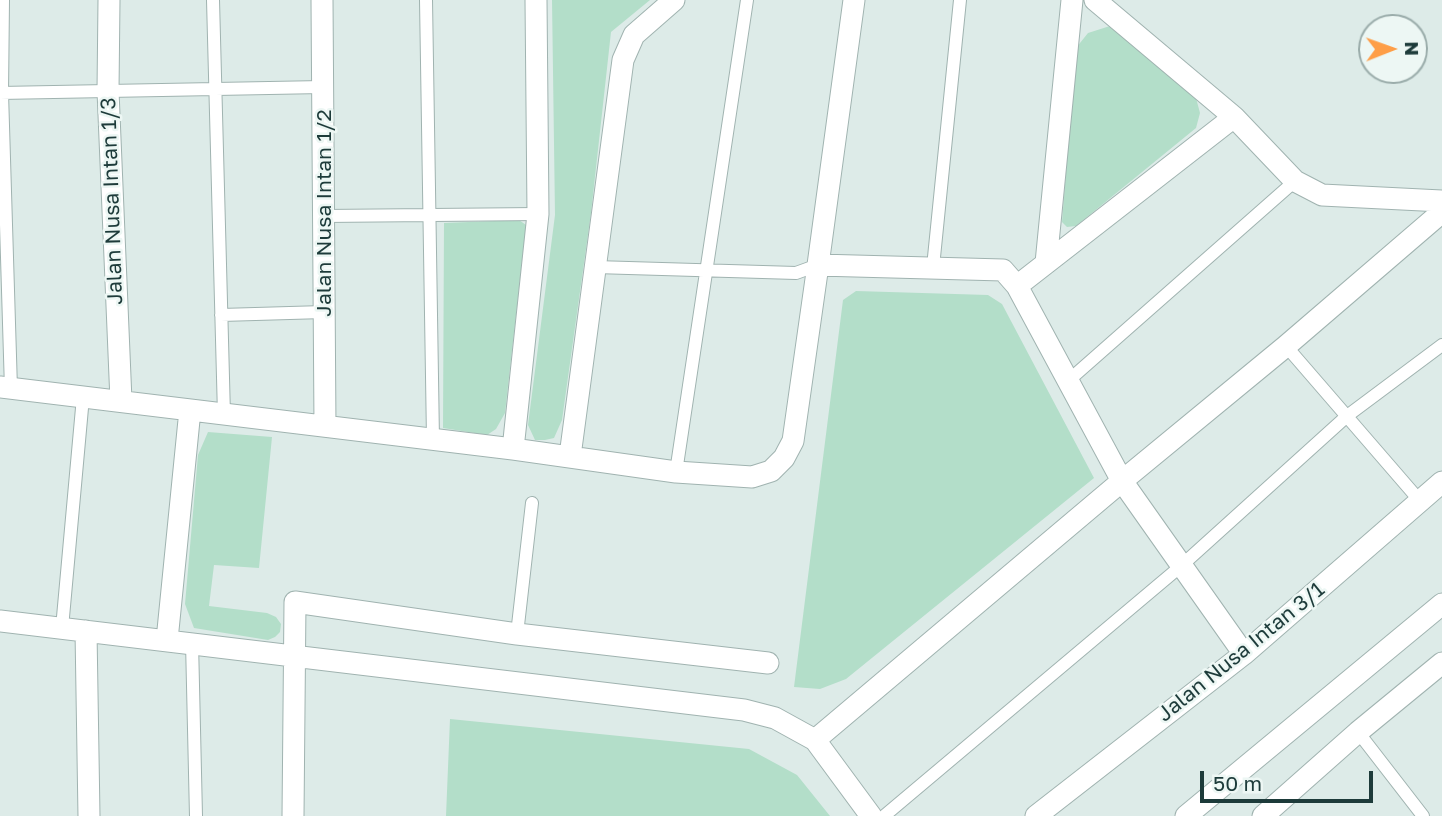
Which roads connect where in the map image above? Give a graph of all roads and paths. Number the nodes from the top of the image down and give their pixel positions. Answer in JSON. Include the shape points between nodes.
{"nodes":[{"id":1,"x":3,"y":0,"type":"edge"},
{"id":2,"x":109,"y":0,"type":"edge"},
{"id":3,"x":213,"y":0,"type":"edge"},
{"id":4,"x":322,"y":0,"type":"edge"},
{"id":5,"x":426,"y":0,"type":"edge"},
{"id":6,"x":536,"y":0,"type":"edge"},
{"id":7,"x":674,"y":0,"type":"edge"},
{"id":8,"x":747,"y":0,"type":"edge"},
{"id":9,"x":854,"y":0,"type":"edge"},
{"id":10,"x":960,"y":0,"type":"edge"},
{"id":11,"x":1072,"y":0,"type":"edge"},
{"id":12,"x":1095,"y":0,"type":"edge"},
{"id":13,"x":323,"y":87,"type":"junction"},
{"id":14,"x":214,"y":89,"type":"junction"},
{"id":15,"x":108,"y":91,"type":"junction"},
{"id":16,"x":1,"y":93,"type":"edge"},
{"id":17,"x":1234,"y":117,"type":"junction"},
{"id":18,"x":1295,"y":181,"type":"junction"},
{"id":19,"x":1442,"y":201,"type":"edge"},
{"id":20,"x":1442,"y":212,"type":"edge"},
{"id":21,"x":538,"y":214,"type":"junction"},
{"id":22,"x":429,"y":215,"type":"junction"},
{"id":23,"x":324,"y":216,"type":"junction"},
{"id":24,"x":1046,"y":263,"type":"junction"},
{"id":25,"x":818,"y":265,"type":"junction"},
{"id":26,"x":596,"y":267,"type":"junction"},
{"id":27,"x":933,"y":267,"type":"junction"},
{"id":28,"x":706,"y":271,"type":"junction"},
{"id":29,"x":1017,"y":286,"type":"junction"},
{"id":30,"x":324,"y":312,"type":"junction"},
{"id":31,"x":221,"y":315,"type":"junction"},
{"id":32,"x":1442,"y":345,"type":"edge"},
{"id":33,"x":1286,"y":346,"type":"junction"},
{"id":34,"x":1068,"y":380,"type":"junction"},
{"id":35,"x":6,"y":388,"type":"edge"},
{"id":36,"x":83,"y":397,"type":"junction"},
{"id":37,"x":121,"y":401,"type":"junction"},
{"id":38,"x":190,"y":410,"type":"junction"},
{"id":39,"x":224,"y":415,"type":"junction"},
{"id":40,"x":1347,"y":416,"type":"junction"},
{"id":41,"x":325,"y":426,"type":"junction"},
{"id":42,"x":433,"y":439,"type":"junction"},
{"id":43,"x":513,"y":449,"type":"junction"},
{"id":44,"x":570,"y":456,"type":"junction"},
{"id":45,"x":676,"y":472,"type":"junction"},
{"id":46,"x":1122,"y":481,"type":"junction"},
{"id":47,"x":1442,"y":482,"type":"edge"},
{"id":48,"x":1420,"y":501,"type":"junction"},
{"id":49,"x":532,"y":503,"type":"dead end"},
{"id":50,"x":1181,"y":566,"type":"junction"},
{"id":51,"x":1442,"y":604,"type":"edge"},
{"id":52,"x":0,"y":621,"type":"edge"},
{"id":53,"x":62,"y":628,"type":"junction"},
{"id":54,"x":86,"y":631,"type":"junction"},
{"id":55,"x":517,"y":634,"type":"junction"},
{"id":56,"x":167,"y":640,"type":"junction"},
{"id":57,"x":192,"y":642,"type":"junction"},
{"id":58,"x":1244,"y":654,"type":"junction"},
{"id":59,"x":295,"y":658,"type":"junction"},
{"id":60,"x":768,"y":663,"type":"dead end"},
{"id":61,"x":1442,"y":663,"type":"edge"},
{"id":62,"x":1358,"y":732,"type":"junction"},
{"id":63,"x":815,"y":740,"type":"junction"},
{"id":64,"x":89,"y":816,"type":"edge"},
{"id":65,"x":196,"y":816,"type":"edge"},
{"id":66,"x":293,"y":816,"type":"edge"},
{"id":67,"x":871,"y":816,"type":"edge"},
{"id":68,"x":884,"y":816,"type":"edge"},
{"id":69,"x":1036,"y":816,"type":"edge"},
{"id":70,"x":1185,"y":816,"type":"edge"},
{"id":71,"x":1263,"y":816,"type":"edge"},
{"id":72,"x":1423,"y":816,"type":"edge"}],
"edges":[{"from":1,"to":16,"type":"lane"},
{"from":2,"to":15,"type":"street","name":"Jalan Nusa Intan 1/3"},
{"from":3,"to":14,"type":"lane"},
{"from":4,"to":13,"type":"street","name":"Jalan Nusa Intan 1/2"},
{"from":5,"to":22,"type":"lane"},
{"from":6,"to":21,"type":"street"},
{"from":7,"to":26,"type":"street","via":[[634,35],[623,60]]},
{"from":8,"to":28,"type":"lane"},
{"from":9,"to":25,"type":"street"},
{"from":10,"to":27,"type":"lane"},
{"from":11,"to":24,"type":"street"},
{"from":12,"to":17,"type":"street"},
{"from":13,"to":14,"type":"lane"},
{"from":13,"to":23,"type":"street","name":"Jalan Nusa Intan 1/2"},
{"from":14,"to":15,"type":"lane"},
{"from":14,"to":31,"type":"lane"},
{"from":15,"to":16,"type":"lane"},
{"from":15,"to":37,"type":"street","name":"Jalan Nusa Intan 1/3"},
{"from":16,"to":35,"type":"lane"},
{"from":17,"to":18,"type":"street"},
{"from":17,"to":24,"type":"street"},
{"from":18,"to":19,"type":"street","via":[[1322,195]]},
{"from":18,"to":34,"type":"lane"},
{"from":20,"to":33,"type":"street"},
{"from":21,"to":22,"type":"lane"},
{"from":21,"to":43,"type":"street"},
{"from":22,"to":23,"type":"lane"},
{"from":22,"to":42,"type":"lane"},
{"from":23,"to":30,"type":"street","name":"Jalan Nusa Intan 1/2"},
{"from":24,"to":29,"type":"street"},
{"from":25,"to":27,"type":"street"},
{"from":25,"to":28,"type":"lane","via":[[796,273]]},
{"from":25,"to":45,"type":"street","via":[[793,441],[784,458],[771,471],[752,477]]},
{"from":26,"to":28,"type":"lane"},
{"from":26,"to":44,"type":"street"},
{"from":27,"to":29,"type":"street","via":[[1003,270]]},
{"from":28,"to":45,"type":"lane"},
{"from":29,"to":34,"type":"street"},
{"from":30,"to":31,"type":"lane"},
{"from":30,"to":41,"type":"street","name":"Jalan Nusa Intan 1/2"},
{"from":31,"to":39,"type":"lane"},
{"from":32,"to":40,"type":"lane"},
{"from":33,"to":40,"type":"lane"},
{"from":33,"to":46,"type":"street"},
{"from":34,"to":46,"type":"street"},
{"from":35,"to":36,"type":"street"},
{"from":36,"to":37,"type":"street"},
{"from":36,"to":53,"type":"lane"},
{"from":37,"to":38,"type":"street"},
{"from":38,"to":39,"type":"street"},
{"from":38,"to":56,"type":"street"},
{"from":39,"to":41,"type":"street"},
{"from":40,"to":48,"type":"lane"},
{"from":40,"to":50,"type":"lane"},
{"from":41,"to":42,"type":"street"},
{"from":42,"to":43,"type":"street"},
{"from":43,"to":44,"type":"street"},
{"from":44,"to":45,"type":"street"},
{"from":46,"to":50,"type":"street"},
{"from":46,"to":63,"type":"street"},
{"from":47,"to":48,"type":"street","name":"Jalan Nusa Intan 3/1"},
{"from":48,"to":58,"type":"street","name":"Jalan Nusa Intan 3/1"},
{"from":49,"to":55,"type":"lane"},
{"from":50,"to":58,"type":"street"},
{"from":50,"to":68,"type":"lane"},
{"from":51,"to":70,"type":"street"},
{"from":52,"to":53,"type":"street"},
{"from":53,"to":54,"type":"street"},
{"from":54,"to":56,"type":"street"},
{"from":54,"to":64,"type":"street"},
{"from":55,"to":59,"type":"street","via":[[295,602]]},
{"from":55,"to":60,"type":"street"},
{"from":56,"to":57,"type":"street"},
{"from":57,"to":59,"type":"street"},
{"from":57,"to":65,"type":"lane"},
{"from":58,"to":69,"type":"street","name":"Jalan Nusa Intan 3/1"},
{"from":59,"to":63,"type":"street","via":[[744,710],[775,718]]},
{"from":59,"to":66,"type":"street"},
{"from":61,"to":62,"type":"street"},
{"from":62,"to":71,"type":"street"},
{"from":62,"to":72,"type":"lane"},
{"from":63,"to":67,"type":"street"}]}
